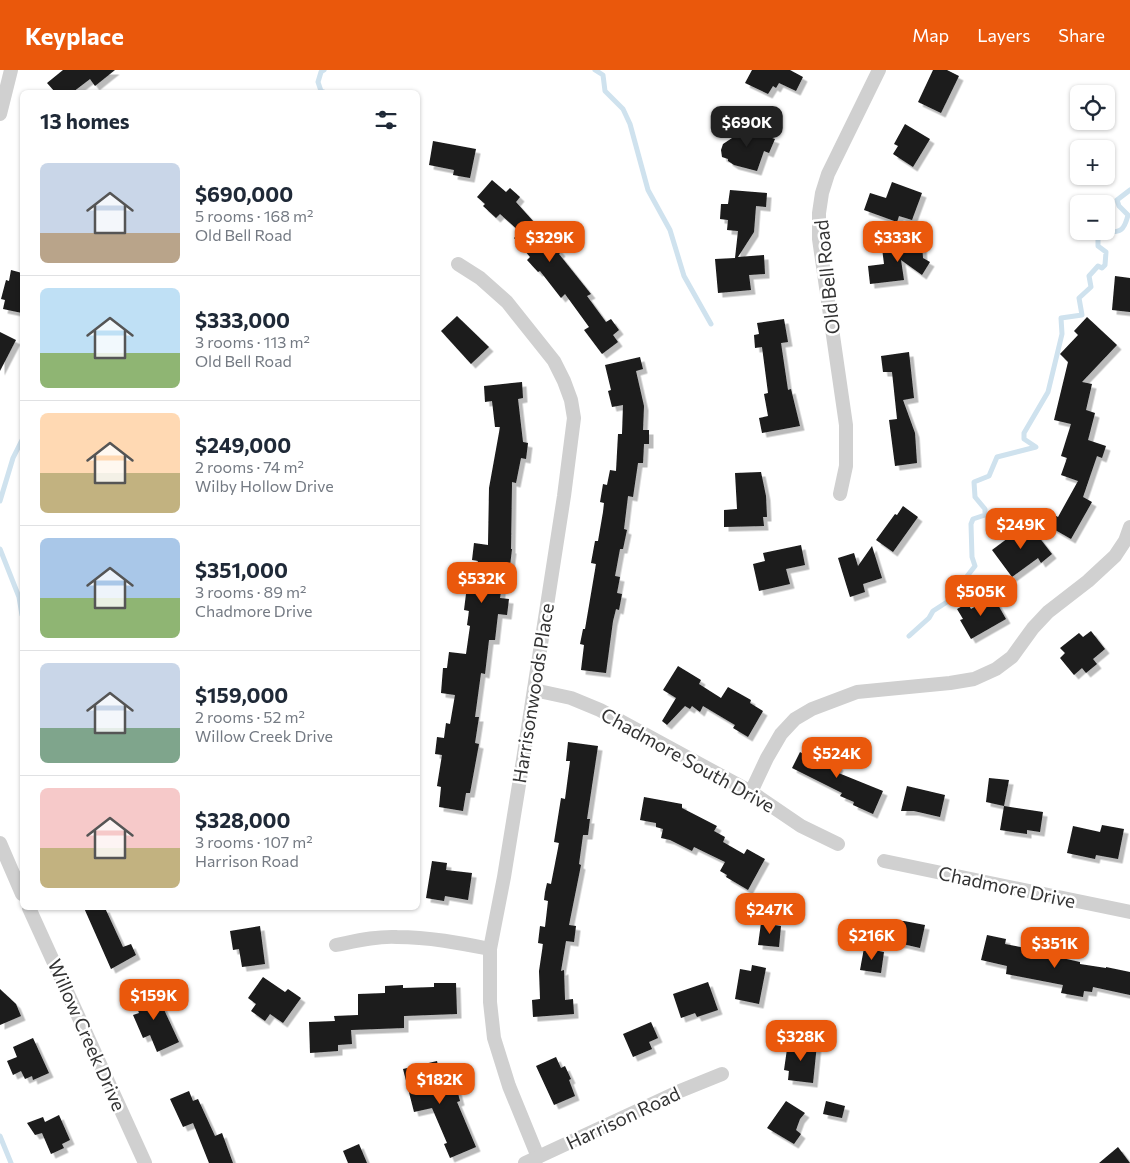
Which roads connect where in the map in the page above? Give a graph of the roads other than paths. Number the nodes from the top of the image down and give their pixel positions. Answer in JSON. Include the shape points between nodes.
{"nodes":[{"id":1,"x":11,"y":70,"type":"edge"},
{"id":2,"x":879,"y":70,"type":"edge"},
{"id":3,"x":0,"y":114,"type":"edge"},
{"id":4,"x":458,"y":264,"type":"dead end"},
{"id":5,"x":840,"y":494,"type":"dead end"},
{"id":6,"x":1130,"y":527,"type":"edge"},
{"id":7,"x":534,"y":690,"type":"junction"},
{"id":8,"x":751,"y":792,"type":"junction"},
{"id":9,"x":0,"y":844,"type":"edge"},
{"id":10,"x":838,"y":844,"type":"dead end"},
{"id":11,"x":884,"y":861,"type":"dead end"},
{"id":12,"x":20,"y":889,"type":"edge"},
{"id":13,"x":30,"y":910,"type":"edge"},
{"id":14,"x":1130,"y":912,"type":"edge"},
{"id":15,"x":336,"y":944,"type":"dead end"},
{"id":16,"x":490,"y":948,"type":"junction"},
{"id":17,"x":722,"y":1074,"type":"dead end"},
{"id":18,"x":538,"y":1157,"type":"junction"},
{"id":19,"x":145,"y":1163,"type":"edge"},
{"id":20,"x":525,"y":1163,"type":"edge"}],
"edges":[{"from":1,"to":3,"type":"street"},
{"from":2,"to":5,"type":"street","name":"Old Bell Road","via":[[828,174],[819,213],[819,239],[846,425],[846,466]]},
{"from":4,"to":7,"type":"street","name":"Harrisonwoods Place","via":[[507,302],[554,361],[571,400],[574,418]]},
{"from":6,"to":8,"type":"street","via":[[1115,556],[1048,612],[1012,657],[996,670],[974,679],[950,683],[857,692],[812,709],[781,734]]},
{"from":7,"to":8,"type":"street","name":"Chadmore South Drive","via":[[571,698],[600,710]]},
{"from":7,"to":16,"type":"street","name":"Harrisonwoods Place"},
{"from":8,"to":10,"type":"street","name":"Chadmore South Drive","via":[[801,826]]},
{"from":9,"to":12,"type":"street"},
{"from":11,"to":14,"type":"street","name":"Chadmore Drive"},
{"from":13,"to":19,"type":"street","name":"Willow Creek Drive"},
{"from":15,"to":16,"type":"street","via":[[396,936]]},
{"from":16,"to":18,"type":"street","name":"Harrisonwoods Place","via":[[494,1038],[509,1086]]},
{"from":17,"to":18,"type":"street","name":"Harrison Road"},
{"from":18,"to":20,"type":"street","name":"Harrison Road"}]}
